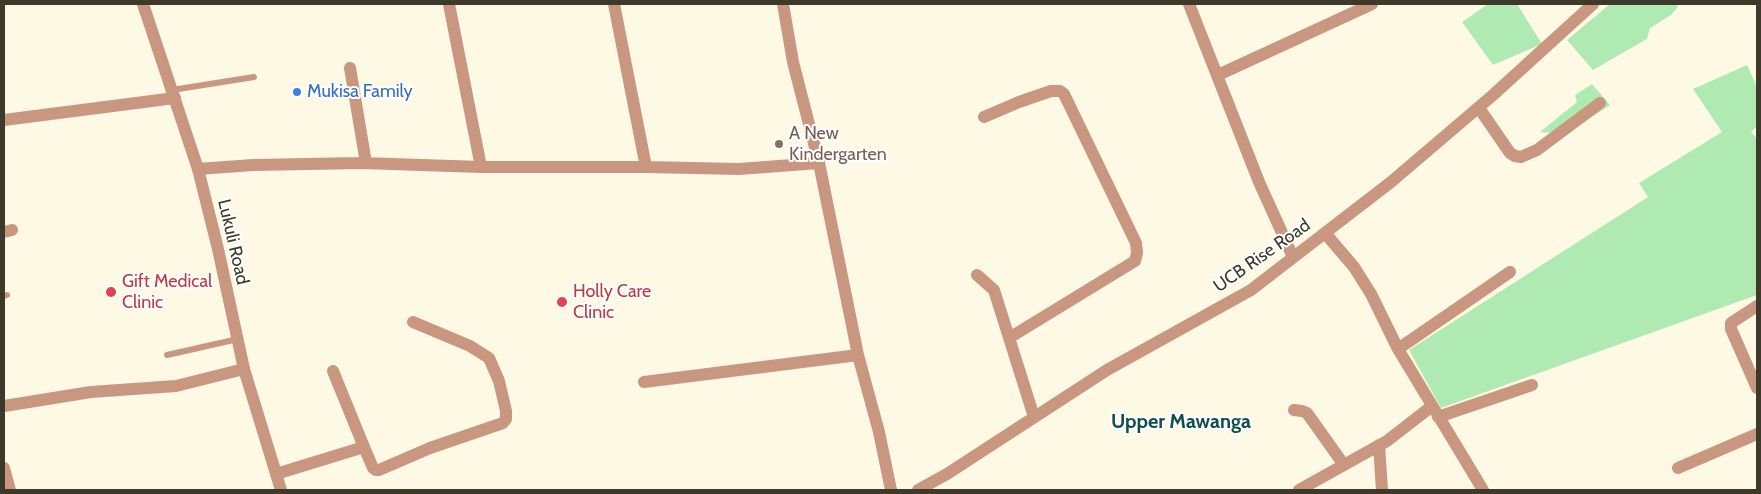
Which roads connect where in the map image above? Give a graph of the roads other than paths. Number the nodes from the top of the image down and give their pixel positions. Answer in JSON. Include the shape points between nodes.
{"nodes":[{"id":1,"x":143,"y":4,"type":"edge"},
{"id":2,"x":449,"y":4,"type":"edge"},
{"id":3,"x":614,"y":4,"type":"edge"},
{"id":4,"x":783,"y":4,"type":"edge"},
{"id":5,"x":1189,"y":4,"type":"edge"},
{"id":6,"x":1372,"y":4,"type":"edge"},
{"id":7,"x":1593,"y":4,"type":"edge"},
{"id":8,"x":350,"y":68,"type":"dead end"},
{"id":9,"x":1218,"y":75,"type":"junction"},
{"id":10,"x":254,"y":77,"type":"dead end"},
{"id":11,"x":174,"y":94,"type":"junction"},
{"id":12,"x":1600,"y":103,"type":"dead end"},
{"id":13,"x":1479,"y":108,"type":"junction"},
{"id":14,"x":984,"y":117,"type":"dead end"},
{"id":15,"x":4,"y":120,"type":"edge"},
{"id":16,"x":366,"y":163,"type":"junction"},
{"id":17,"x":819,"y":163,"type":"junction"},
{"id":18,"x":646,"y":167,"type":"junction"},
{"id":19,"x":481,"y":168,"type":"junction"},
{"id":20,"x":198,"y":169,"type":"junction"},
{"id":21,"x":1324,"y":233,"type":"junction"},
{"id":22,"x":1293,"y":257,"type":"junction"},
{"id":23,"x":1510,"y":272,"type":"dead end"},
{"id":24,"x":977,"y":274,"type":"dead end"},
{"id":25,"x":1757,"y":306,"type":"edge"},
{"id":26,"x":414,"y":322,"type":"dead end"},
{"id":27,"x":1009,"y":338,"type":"junction"},
{"id":28,"x":238,"y":339,"type":"junction"},
{"id":29,"x":1398,"y":349,"type":"junction"},
{"id":30,"x":167,"y":355,"type":"dead end"},
{"id":31,"x":858,"y":355,"type":"junction"},
{"id":32,"x":244,"y":369,"type":"junction"},
{"id":33,"x":333,"y":371,"type":"dead end"},
{"id":34,"x":644,"y":382,"type":"dead end"},
{"id":35,"x":1532,"y":385,"type":"dead end"},
{"id":36,"x":1757,"y":388,"type":"edge"},
{"id":37,"x":4,"y":406,"type":"edge"},
{"id":38,"x":1294,"y":410,"type":"dead end"},
{"id":39,"x":1435,"y":411,"type":"junction"},
{"id":40,"x":1034,"y":417,"type":"junction"},
{"id":41,"x":1757,"y":434,"type":"edge"},
{"id":42,"x":1379,"y":445,"type":"junction"},
{"id":43,"x":364,"y":447,"type":"junction"},
{"id":44,"x":1344,"y":465,"type":"junction"},
{"id":45,"x":4,"y":468,"type":"edge"},
{"id":46,"x":1678,"y":468,"type":"dead end"},
{"id":47,"x":276,"y":474,"type":"junction"},
{"id":48,"x":10,"y":490,"type":"edge"},
{"id":49,"x":281,"y":490,"type":"edge"},
{"id":50,"x":891,"y":490,"type":"edge"},
{"id":51,"x":918,"y":490,"type":"edge"},
{"id":52,"x":1299,"y":490,"type":"edge"},
{"id":53,"x":1382,"y":490,"type":"edge"},
{"id":54,"x":1483,"y":490,"type":"edge"}],
"edges":[{"from":1,"to":11,"type":"street","name":"Lukuli Road"},
{"from":2,"to":19,"type":"street"},
{"from":3,"to":18,"type":"street"},
{"from":4,"to":17,"type":"street","via":[[793,62]]},
{"from":5,"to":9,"type":"street"},
{"from":6,"to":9,"type":"street"},
{"from":7,"to":13,"type":"street","name":"UCB Rise Road"},
{"from":8,"to":16,"type":"street"},
{"from":9,"to":22,"type":"street","via":[[1259,182]]},
{"from":10,"to":11,"type":"lane"},
{"from":11,"to":15,"type":"street"},
{"from":11,"to":20,"type":"street","name":"Lukuli Road"},
{"from":12,"to":13,"type":"street","via":[[1537,150],[1521,157],[1510,153]]},
{"from":13,"to":21,"type":"street","name":"UCB Rise Road"},
{"from":14,"to":27,"type":"street","via":[[1051,91],[1064,94],[1136,243],[1134,261]]},
{"from":16,"to":19,"type":"street"},
{"from":16,"to":20,"type":"street"},
{"from":17,"to":18,"type":"street","via":[[739,169]]},
{"from":17,"to":31,"type":"street"},
{"from":18,"to":19,"type":"street"},
{"from":20,"to":28,"type":"street","name":"Lukuli Road"},
{"from":21,"to":22,"type":"street","name":"UCB Rise Road"},
{"from":21,"to":29,"type":"street","via":[[1354,267]]},
{"from":22,"to":40,"type":"street","name":"UCB Rise Road","via":[[1250,290],[1107,370]]},
{"from":23,"to":29,"type":"street"},
{"from":24,"to":27,"type":"street","via":[[994,290]]},
{"from":25,"to":36,"type":"street","via":[[1730,323]]},
{"from":26,"to":43,"type":"street","via":[[470,346],[489,358],[499,381],[506,419],[503,423],[379,470],[373,468]]},
{"from":27,"to":40,"type":"street"},
{"from":28,"to":30,"type":"lane"},
{"from":28,"to":32,"type":"street","name":"Lukuli Road"},
{"from":29,"to":39,"type":"street"},
{"from":31,"to":34,"type":"street"},
{"from":31,"to":50,"type":"street"},
{"from":32,"to":37,"type":"street","via":[[176,386],[91,392]]},
{"from":32,"to":47,"type":"street","name":"Lukuli Road"},
{"from":33,"to":43,"type":"street"},
{"from":35,"to":39,"type":"street"},
{"from":38,"to":44,"type":"street","via":[[1307,413]]},
{"from":39,"to":42,"type":"street"},
{"from":39,"to":54,"type":"street"},
{"from":40,"to":51,"type":"street","name":"UCB Rise Road"},
{"from":41,"to":46,"type":"street"},
{"from":42,"to":44,"type":"street"},
{"from":42,"to":53,"type":"street"},
{"from":43,"to":47,"type":"street"},
{"from":44,"to":52,"type":"street"},
{"from":45,"to":48,"type":"street"},
{"from":47,"to":49,"type":"street","name":"Lukuli Road"}]}
